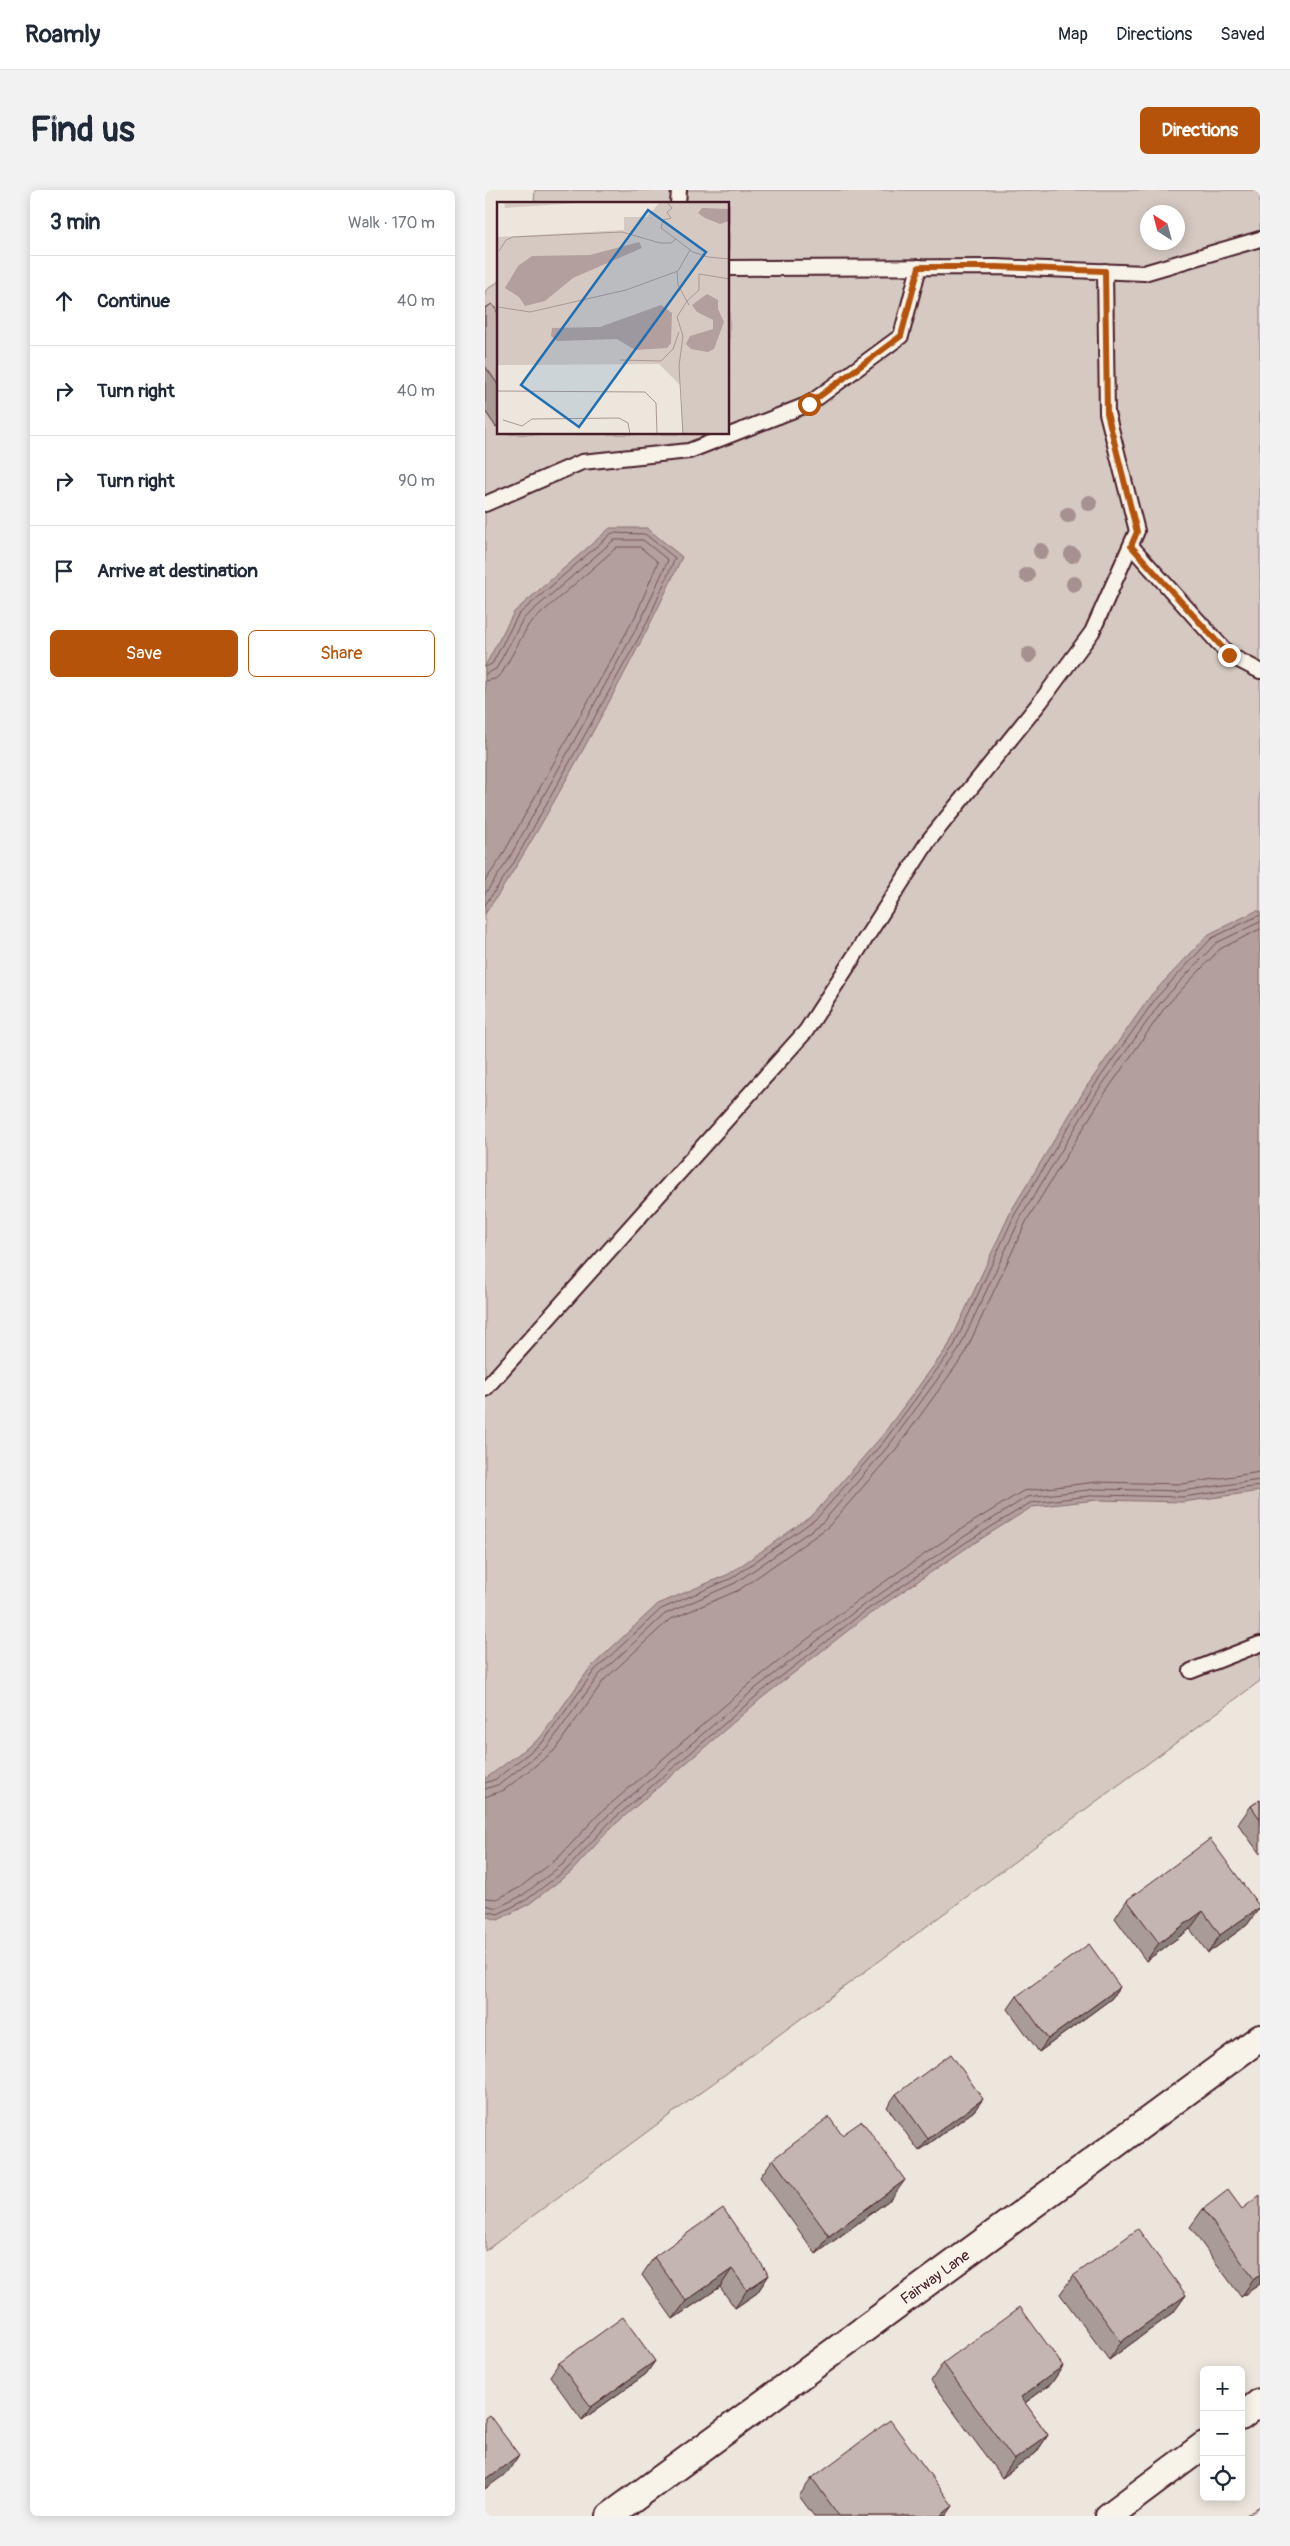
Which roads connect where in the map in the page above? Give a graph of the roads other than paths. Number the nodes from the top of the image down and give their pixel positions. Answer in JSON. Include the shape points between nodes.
{"nodes":[{"id":1,"x":1260,"y":240,"type":"edge"},
{"id":2,"x":919,"y":267,"type":"junction"},
{"id":3,"x":730,"y":268,"type":"edge"},
{"id":4,"x":1105,"y":271,"type":"junction"},
{"id":5,"x":730,"y":435,"type":"edge"},
{"id":6,"x":730,"y":435,"type":"edge"},
{"id":7,"x":485,"y":504,"type":"edge"},
{"id":8,"x":1131,"y":546,"type":"junction"},
{"id":9,"x":1260,"y":671,"type":"edge"},
{"id":10,"x":485,"y":1389,"type":"edge"},
{"id":11,"x":1260,"y":1644,"type":"edge"},
{"id":12,"x":1191,"y":1671,"type":"dead end"},
{"id":13,"x":1260,"y":2038,"type":"edge"},
{"id":14,"x":1260,"y":2402,"type":"edge"},
{"id":15,"x":1245,"y":2413,"type":"edge"},
{"id":16,"x":1200,"y":2448,"type":"edge"},
{"id":17,"x":610,"y":2516,"type":"edge"},
{"id":18,"x":1109,"y":2516,"type":"edge"}],
"edges":[{"from":1,"to":4,"type":"lane","via":[[1144,273]]},
{"from":2,"to":3,"type":"lane"},
{"from":2,"to":4,"type":"lane"},
{"from":2,"to":5,"type":"lane","via":[[901,336],[809,404]]},
{"from":4,"to":8,"type":"lane","via":[[1107,413],[1137,532]]},
{"from":6,"to":7,"type":"lane","via":[[689,451],[582,462]]},
{"from":8,"to":9,"type":"lane","via":[[1229,655]]},
{"from":8,"to":10,"type":"lane","via":[[1092,632],[929,840],[806,1031]]},
{"from":11,"to":12,"type":"lane"},
{"from":13,"to":17,"type":"street","name":"Fairway Lane"},
{"from":14,"to":15,"type":"street"},
{"from":16,"to":18,"type":"street"}]}
